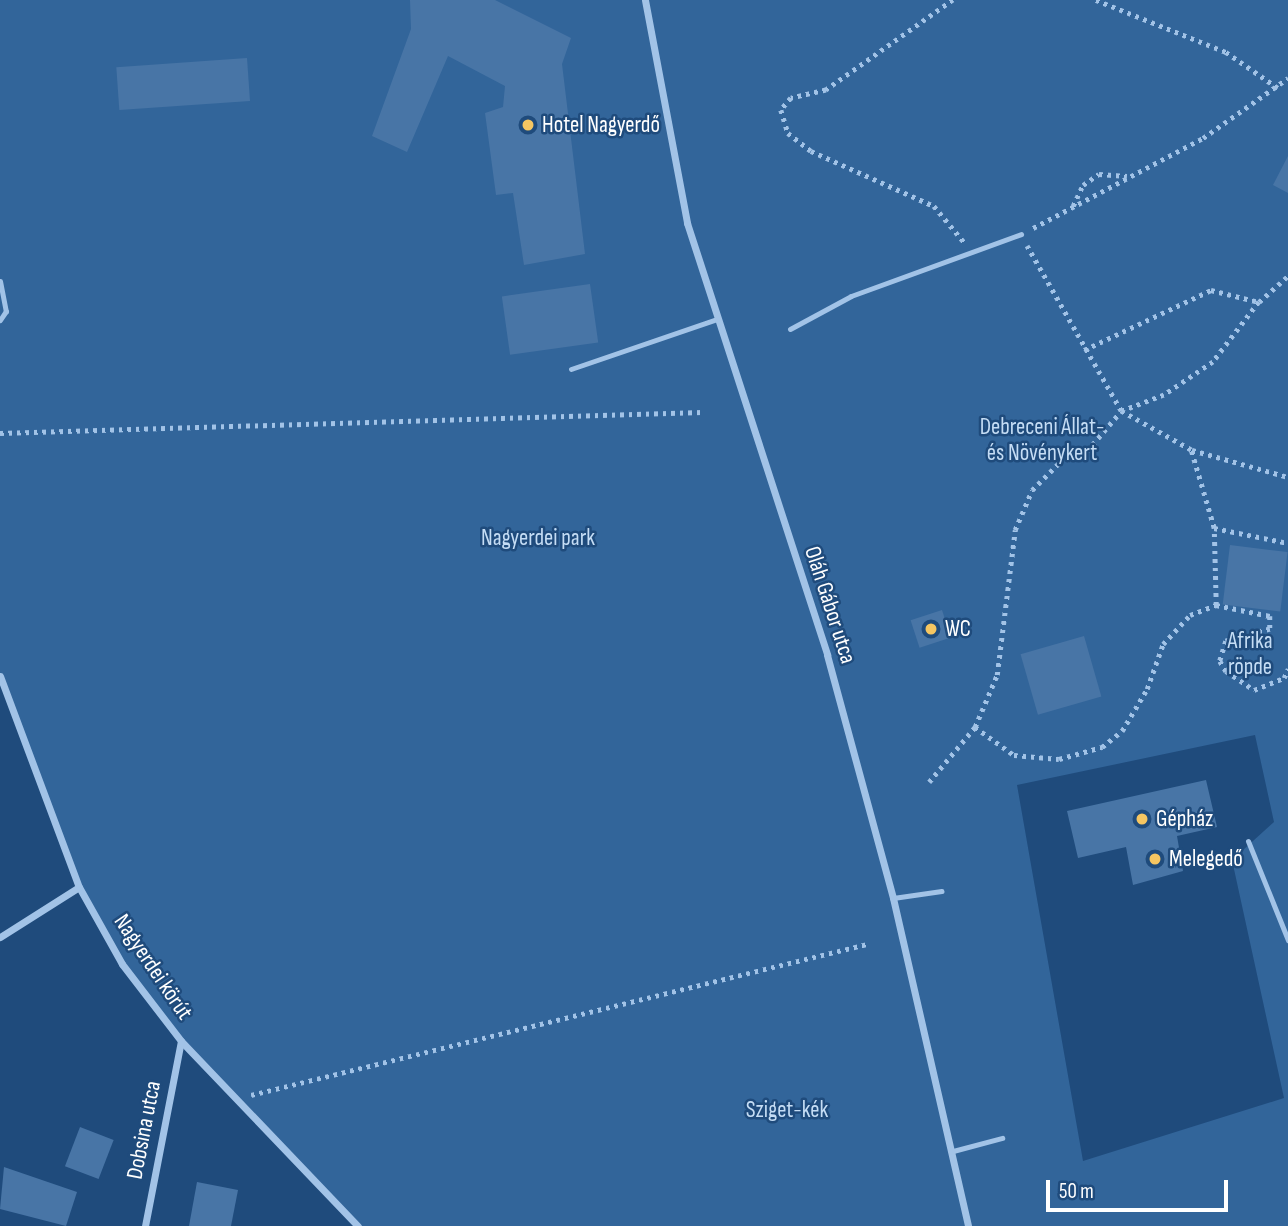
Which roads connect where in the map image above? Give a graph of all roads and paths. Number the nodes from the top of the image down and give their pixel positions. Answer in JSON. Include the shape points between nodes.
{"nodes":[{"id":1,"x":645,"y":0,"type":"edge"},
{"id":2,"x":953,"y":0,"type":"edge"},
{"id":3,"x":1096,"y":0,"type":"edge"},
{"id":4,"x":1288,"y":78,"type":"edge"},
{"id":5,"x":1278,"y":88,"type":"junction"},
{"id":6,"x":1129,"y":176,"type":"junction"},
{"id":7,"x":1072,"y":207,"type":"junction"},
{"id":8,"x":1021,"y":234,"type":"junction"},
{"id":9,"x":970,"y":248,"type":"junction"},
{"id":10,"x":1288,"y":276,"type":"edge"},
{"id":11,"x":0,"y":281,"type":"edge"},
{"id":12,"x":1259,"y":302,"type":"junction"},
{"id":13,"x":717,"y":319,"type":"junction"},
{"id":14,"x":0,"y":320,"type":"edge"},
{"id":15,"x":790,"y":329,"type":"dead end"},
{"id":16,"x":1084,"y":350,"type":"junction"},
{"id":17,"x":571,"y":369,"type":"dead end"},
{"id":18,"x":1121,"y":411,"type":"junction"},
{"id":19,"x":703,"y":412,"type":"dead end"},
{"id":20,"x":0,"y":433,"type":"edge"},
{"id":21,"x":1191,"y":450,"type":"junction"},
{"id":22,"x":1288,"y":477,"type":"edge"},
{"id":23,"x":1214,"y":528,"type":"junction"},
{"id":24,"x":1288,"y":543,"type":"edge"},
{"id":25,"x":1216,"y":605,"type":"junction"},
{"id":26,"x":1288,"y":669,"type":"edge"},
{"id":27,"x":0,"y":676,"type":"edge"},
{"id":28,"x":975,"y":727,"type":"junction"},
{"id":29,"x":929,"y":782,"type":"dead end"},
{"id":30,"x":1248,"y":841,"type":"dead end"},
{"id":31,"x":79,"y":887,"type":"junction"},
{"id":32,"x":942,"y":891,"type":"dead end"},
{"id":33,"x":893,"y":898,"type":"junction"},
{"id":34,"x":0,"y":937,"type":"edge"},
{"id":35,"x":1288,"y":940,"type":"edge"},
{"id":36,"x":867,"y":944,"type":"dead end"},
{"id":37,"x":181,"y":1041,"type":"junction"},
{"id":38,"x":233,"y":1099,"type":"junction"},
{"id":39,"x":1002,"y":1138,"type":"dead end"},
{"id":40,"x":953,"y":1151,"type":"junction"},
{"id":41,"x":145,"y":1226,"type":"edge"},
{"id":42,"x":358,"y":1226,"type":"edge"},
{"id":43,"x":968,"y":1226,"type":"edge"}],
"edges":[{"from":1,"to":13,"type":"street","name":"Oláh Gábor utca","via":[[687,223]]},
{"from":2,"to":9,"type":"path","via":[[826,90],[791,98],[781,110],[788,133],[811,151],[934,205]]},
{"from":3,"to":5,"type":"path","via":[[1226,52]]},
{"from":4,"to":5,"type":"path"},
{"from":5,"to":6,"type":"path"},
{"from":6,"to":7,"type":"path"},
{"from":6,"to":7,"type":"path","via":[[1099,174],[1083,185]]},
{"from":7,"to":8,"type":"path"},
{"from":8,"to":9,"type":"lane"},
{"from":8,"to":16,"type":"path"},
{"from":9,"to":15,"type":"lane","via":[[851,296]]},
{"from":10,"to":12,"type":"path"},
{"from":11,"to":14,"type":"lane","via":[[6,311]]},
{"from":12,"to":16,"type":"path","via":[[1211,289]]},
{"from":12,"to":18,"type":"path","via":[[1213,362],[1164,395]]},
{"from":13,"to":17,"type":"lane"},
{"from":13,"to":33,"type":"street","name":"Oláh Gábor utca","via":[[827,655]]},
{"from":16,"to":18,"type":"path"},
{"from":18,"to":21,"type":"path"},
{"from":18,"to":28,"type":"path","via":[[1087,451],[1059,463],[1032,490],[1016,530],[997,675]]},
{"from":19,"to":20,"type":"path"},
{"from":21,"to":22,"type":"path"},
{"from":21,"to":23,"type":"path"},
{"from":23,"to":24,"type":"path"},
{"from":23,"to":25,"type":"path"},
{"from":25,"to":26,"type":"path","via":[[1270,616],[1270,629],[1226,641],[1220,662],[1226,671],[1254,690],[1284,678]]},
{"from":25,"to":28,"type":"path","via":[[1191,615],[1163,644],[1141,699],[1122,731],[1102,747],[1059,759],[1014,755]]},
{"from":27,"to":31,"type":"street","name":"Nagyerdei körút"},
{"from":28,"to":29,"type":"path"},
{"from":30,"to":35,"type":"lane"},
{"from":31,"to":34,"type":"street"},
{"from":31,"to":37,"type":"street","name":"Nagyerdei körút","via":[[122,964]]},
{"from":32,"to":33,"type":"lane"},
{"from":33,"to":40,"type":"street","name":"Oláh Gábor utca"},
{"from":36,"to":38,"type":"path"},
{"from":37,"to":38,"type":"street","name":"Nagyerdei körút"},
{"from":37,"to":41,"type":"street","name":"Dobsina utca"},
{"from":38,"to":42,"type":"street","name":"Nagyerdei körút"},
{"from":39,"to":40,"type":"lane"},
{"from":40,"to":43,"type":"street","name":"Oláh Gábor utca"}]}
